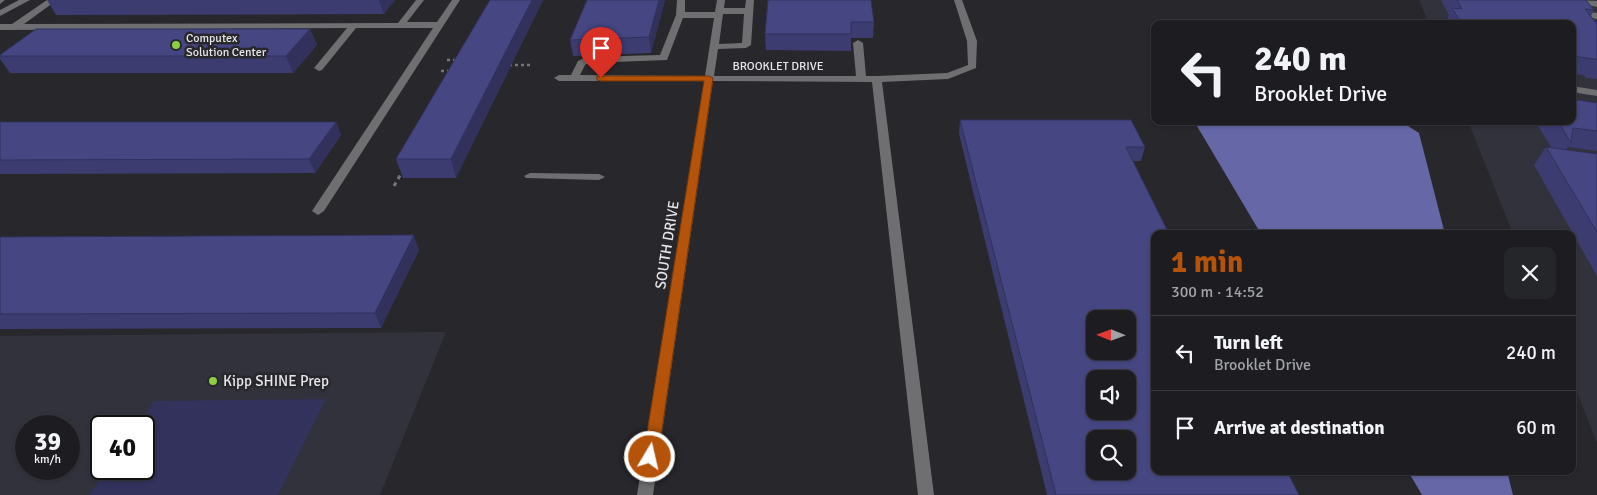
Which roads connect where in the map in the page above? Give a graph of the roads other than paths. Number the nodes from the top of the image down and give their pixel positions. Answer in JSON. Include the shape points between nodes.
{"nodes":[{"id":1,"x":26,"y":0,"type":"edge"},
{"id":2,"x":53,"y":0,"type":"edge"},
{"id":3,"x":420,"y":0,"type":"edge"},
{"id":4,"x":456,"y":0,"type":"edge"},
{"id":5,"x":681,"y":0,"type":"edge"},
{"id":6,"x":721,"y":0,"type":"edge"},
{"id":7,"x":750,"y":0,"type":"edge"},
{"id":8,"x":958,"y":0,"type":"edge"},
{"id":9,"x":1577,"y":0,"type":"edge"},
{"id":10,"x":1597,"y":4,"type":"edge"},
{"id":11,"x":749,"y":10,"type":"junction"},
{"id":12,"x":0,"y":13,"type":"edge"},
{"id":13,"x":719,"y":13,"type":"junction"},
{"id":14,"x":680,"y":14,"type":"junction"},
{"id":15,"x":1597,"y":16,"type":"edge"},
{"id":16,"x":354,"y":25,"type":"junction"},
{"id":17,"x":401,"y":25,"type":"junction"},
{"id":18,"x":440,"y":25,"type":"junction"},
{"id":19,"x":50,"y":26,"type":"junction"},
{"id":20,"x":0,"y":27,"type":"edge"},
{"id":21,"x":14,"y":27,"type":"junction"},
{"id":22,"x":1597,"y":34,"type":"edge"},
{"id":23,"x":36,"y":37,"type":"edge"},
{"id":24,"x":858,"y":43,"type":"dead end"},
{"id":25,"x":713,"y":47,"type":"junction"},
{"id":26,"x":664,"y":58,"type":"junction"},
{"id":27,"x":319,"y":68,"type":"dead end"},
{"id":28,"x":559,"y":78,"type":"dead end"},
{"id":29,"x":574,"y":78,"type":"junction"},
{"id":30,"x":672,"y":78,"type":"junction"},
{"id":31,"x":708,"y":78,"type":"junction"},
{"id":32,"x":861,"y":79,"type":"junction"},
{"id":33,"x":877,"y":79,"type":"junction"},
{"id":34,"x":1576,"y":90,"type":"edge"},
{"id":35,"x":1597,"y":93,"type":"edge"},
{"id":36,"x":530,"y":176,"type":"dead end"},
{"id":37,"x":599,"y":177,"type":"dead end"},
{"id":38,"x":318,"y":211,"type":"dead end"},
{"id":39,"x":645,"y":495,"type":"edge"},
{"id":40,"x":926,"y":495,"type":"edge"}],
"edges":[{"from":1,"to":12,"type":"street"},
{"from":2,"to":21,"type":"street"},
{"from":3,"to":17,"type":"street"},
{"from":4,"to":18,"type":"street"},
{"from":5,"to":14,"type":"street"},
{"from":6,"to":13,"type":"street","name":"SOUTH DRIVE"},
{"from":7,"to":11,"type":"street"},
{"from":8,"to":33,"type":"street","name":"BROOKLET DRIVE","via":[[972,41],[973,66],[948,76]]},
{"from":9,"to":10,"type":"street"},
{"from":11,"to":13,"type":"street"},
{"from":11,"to":25,"type":"street","via":[[746,45]]},
{"from":13,"to":14,"type":"street"},
{"from":13,"to":25,"type":"street","name":"SOUTH DRIVE"},
{"from":14,"to":26,"type":"street"},
{"from":15,"to":22,"type":"street","via":[[1584,14]]},
{"from":16,"to":17,"type":"street"},
{"from":16,"to":19,"type":"street"},
{"from":16,"to":27,"type":"street"},
{"from":17,"to":18,"type":"street"},
{"from":18,"to":38,"type":"street"},
{"from":19,"to":21,"type":"street"},
{"from":19,"to":23,"type":"street"},
{"from":20,"to":21,"type":"street"},
{"from":24,"to":32,"type":"street"},
{"from":25,"to":31,"type":"street","name":"SOUTH DRIVE"},
{"from":26,"to":29,"type":"street","via":[[586,60]]},
{"from":26,"to":30,"type":"street","via":[[672,67]]},
{"from":28,"to":29,"type":"street","name":"BROOKLET DRIVE"},
{"from":29,"to":30,"type":"street","name":"BROOKLET DRIVE"},
{"from":30,"to":31,"type":"street","name":"BROOKLET DRIVE"},
{"from":31,"to":32,"type":"street","name":"BROOKLET DRIVE"},
{"from":31,"to":39,"type":"street","name":"SOUTH DRIVE"},
{"from":32,"to":33,"type":"street","name":"BROOKLET DRIVE"},
{"from":33,"to":40,"type":"street"},
{"from":34,"to":35,"type":"street"},
{"from":36,"to":37,"type":"street"}]}
